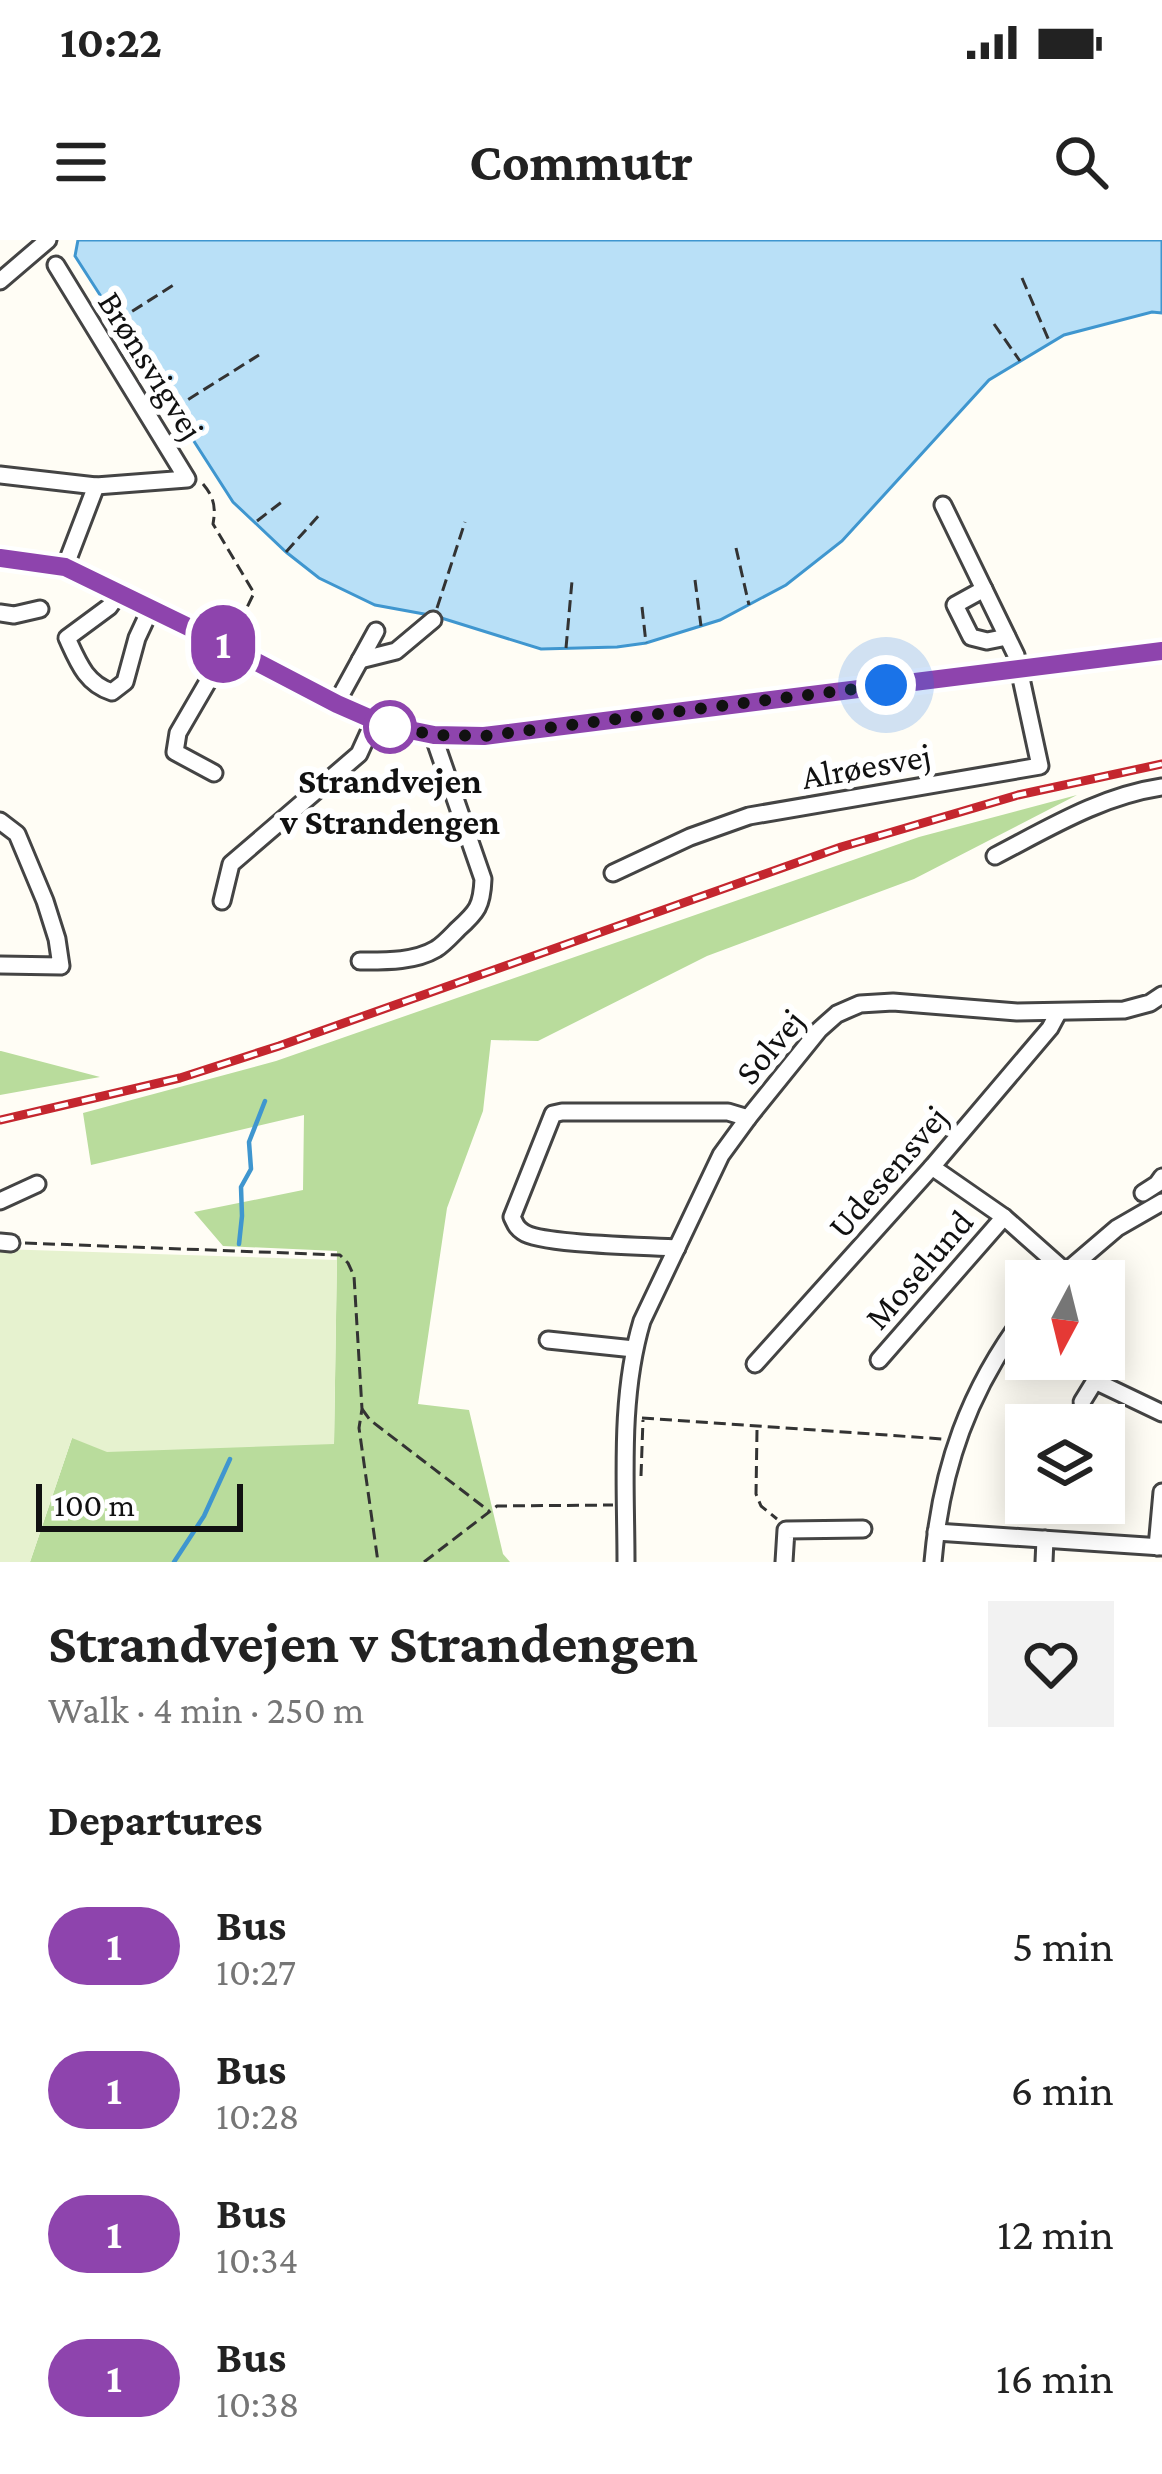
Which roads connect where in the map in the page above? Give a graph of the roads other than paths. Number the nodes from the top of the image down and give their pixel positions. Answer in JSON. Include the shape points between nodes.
{"nodes":[{"id":1,"x":48,"y":240,"type":"edge"},
{"id":2,"x":56,"y":266,"type":"dead end"},
{"id":3,"x":0,"y":281,"type":"edge"},
{"id":4,"x":0,"y":475,"type":"edge"},
{"id":5,"x":96,"y":485,"type":"junction"},
{"id":6,"x":943,"y":505,"type":"dead end"},
{"id":7,"x":0,"y":558,"type":"edge"},
{"id":8,"x":65,"y":567,"type":"junction"},
{"id":9,"x":984,"y":589,"type":"junction"},
{"id":10,"x":120,"y":592,"type":"junction"},
{"id":11,"x":151,"y":608,"type":"junction"},
{"id":12,"x":40,"y":609,"type":"dead end"},
{"id":13,"x":0,"y":613,"type":"edge"},
{"id":14,"x":434,"y":618,"type":"road end"},
{"id":15,"x":376,"y":632,"type":"dead end"},
{"id":16,"x":1007,"y":637,"type":"junction"},
{"id":17,"x":228,"y":647,"type":"junction"},
{"id":18,"x":1162,"y":651,"type":"edge"},
{"id":19,"x":360,"y":660,"type":"junction"},
{"id":20,"x":1020,"y":668,"type":"junction"},
{"id":21,"x":337,"y":704,"type":"junction"},
{"id":22,"x":374,"y":721,"type":"junction"},
{"id":23,"x":434,"y":735,"type":"junction"},
{"id":24,"x":214,"y":773,"type":"dead end"},
{"id":25,"x":1162,"y":787,"type":"edge"},
{"id":26,"x":0,"y":821,"type":"edge"},
{"id":27,"x":995,"y":856,"type":"dead end"},
{"id":28,"x":613,"y":872,"type":"dead end"},
{"id":29,"x":222,"y":902,"type":"dead end"},
{"id":30,"x":360,"y":961,"type":"dead end"},
{"id":31,"x":0,"y":965,"type":"edge"},
{"id":32,"x":1162,"y":995,"type":"edge"},
{"id":33,"x":1058,"y":1013,"type":"junction"},
{"id":34,"x":748,"y":1118,"type":"junction"},
{"id":35,"x":932,"y":1167,"type":"junction"},
{"id":36,"x":1162,"y":1177,"type":"edge"},
{"id":37,"x":37,"y":1184,"type":"dead end"},
{"id":38,"x":1143,"y":1193,"type":"dead end"},
{"id":39,"x":0,"y":1201,"type":"edge"},
{"id":40,"x":1162,"y":1202,"type":"edge"},
{"id":41,"x":1004,"y":1217,"type":"junction"},
{"id":42,"x":677,"y":1248,"type":"junction"},
{"id":43,"x":1045,"y":1260,"type":"edge"},
{"id":44,"x":1079,"y":1260,"type":"edge"},
{"id":45,"x":548,"y":1340,"type":"dead end"},
{"id":46,"x":1005,"y":1344,"type":"edge"},
{"id":47,"x":634,"y":1348,"type":"junction"},
{"id":48,"x":879,"y":1360,"type":"dead end"},
{"id":49,"x":754,"y":1364,"type":"dead end"},
{"id":50,"x":1095,"y":1381,"type":"joint"},
{"id":51,"x":1082,"y":1402,"type":"dead end"},
{"id":52,"x":1162,"y":1413,"type":"edge"},
{"id":53,"x":1162,"y":1492,"type":"edge"},
{"id":54,"x":863,"y":1528,"type":"dead end"},
{"id":55,"x":935,"y":1532,"type":"junction"},
{"id":56,"x":1045,"y":1539,"type":"junction"},
{"id":57,"x":1160,"y":1547,"type":"edge"},
{"id":58,"x":626,"y":1562,"type":"edge"},
{"id":59,"x":784,"y":1562,"type":"edge"},
{"id":60,"x":933,"y":1562,"type":"edge"},
{"id":61,"x":1044,"y":1562,"type":"edge"}],
"edges":[{"from":1,"to":3,"type":"street"},
{"from":2,"to":5,"type":"street","name":"Brønsvigvej","via":[[187,478]]},
{"from":4,"to":5,"type":"street","name":"Brønsvigvej"},
{"from":5,"to":8,"type":"street"},
{"from":6,"to":9,"type":"street"},
{"from":7,"to":8,"type":"street"},
{"from":8,"to":10,"type":"street"},
{"from":9,"to":16,"type":"street"},
{"from":9,"to":16,"type":"street","via":[[955,605],[971,637]]},
{"from":10,"to":11,"type":"street"},
{"from":10,"to":11,"type":"street","via":[[67,638],[98,688],[112,692],[125,682]]},
{"from":11,"to":17,"type":"street"},
{"from":12,"to":13,"type":"street"},
{"from":14,"to":19,"type":"street","via":[[396,652]]},
{"from":15,"to":19,"type":"street"},
{"from":16,"to":20,"type":"street"},
{"from":17,"to":21,"type":"street"},
{"from":17,"to":24,"type":"street","via":[[175,752]]},
{"from":18,"to":20,"type":"street"},
{"from":19,"to":21,"type":"street"},
{"from":20,"to":23,"type":"street","via":[[484,736]]},
{"from":20,"to":28,"type":"street","name":"Alrøesvej","via":[[1040,766],[748,816]]},
{"from":21,"to":22,"type":"street"},
{"from":22,"to":23,"type":"street"},
{"from":22,"to":29,"type":"street","via":[[359,754],[232,864]]},
{"from":23,"to":30,"type":"street","via":[[483,879],[482,902],[437,949]]},
{"from":25,"to":27,"type":"street","via":[[1106,801]]},
{"from":26,"to":31,"type":"street","via":[[16,834],[45,902],[61,966]]},
{"from":32,"to":33,"type":"street","name":"Solvej","via":[[1124,1010]]},
{"from":33,"to":34,"type":"street","name":"Solvej","via":[[860,1004],[818,1030]]},
{"from":33,"to":35,"type":"street","name":"Udesensvej"},
{"from":34,"to":42,"type":"street","name":"Solvej"},
{"from":34,"to":42,"type":"street","via":[[553,1114],[512,1217],[518,1229],[556,1240]]},
{"from":35,"to":41,"type":"street","name":"Moselund"},
{"from":35,"to":49,"type":"street","name":"Udesensvej"},
{"from":36,"to":38,"type":"street"},
{"from":37,"to":39,"type":"street"},
{"from":40,"to":44,"type":"street"},
{"from":41,"to":43,"type":"street","name":"Moselund"},
{"from":41,"to":48,"type":"street","name":"Moselund"},
{"from":42,"to":47,"type":"street","name":"Solvej"},
{"from":45,"to":47,"type":"street"},
{"from":46,"to":55,"type":"street","via":[[957,1440]]},
{"from":47,"to":58,"type":"street","name":"Solvej"},
{"from":50,"to":51,"type":"street"},
{"from":50,"to":52,"type":"street"},
{"from":53,"to":57,"type":"street"},
{"from":54,"to":59,"type":"street","via":[[786,1529]]},
{"from":55,"to":56,"type":"street"},
{"from":55,"to":60,"type":"street"},
{"from":56,"to":57,"type":"street"},
{"from":56,"to":61,"type":"street"}]}
